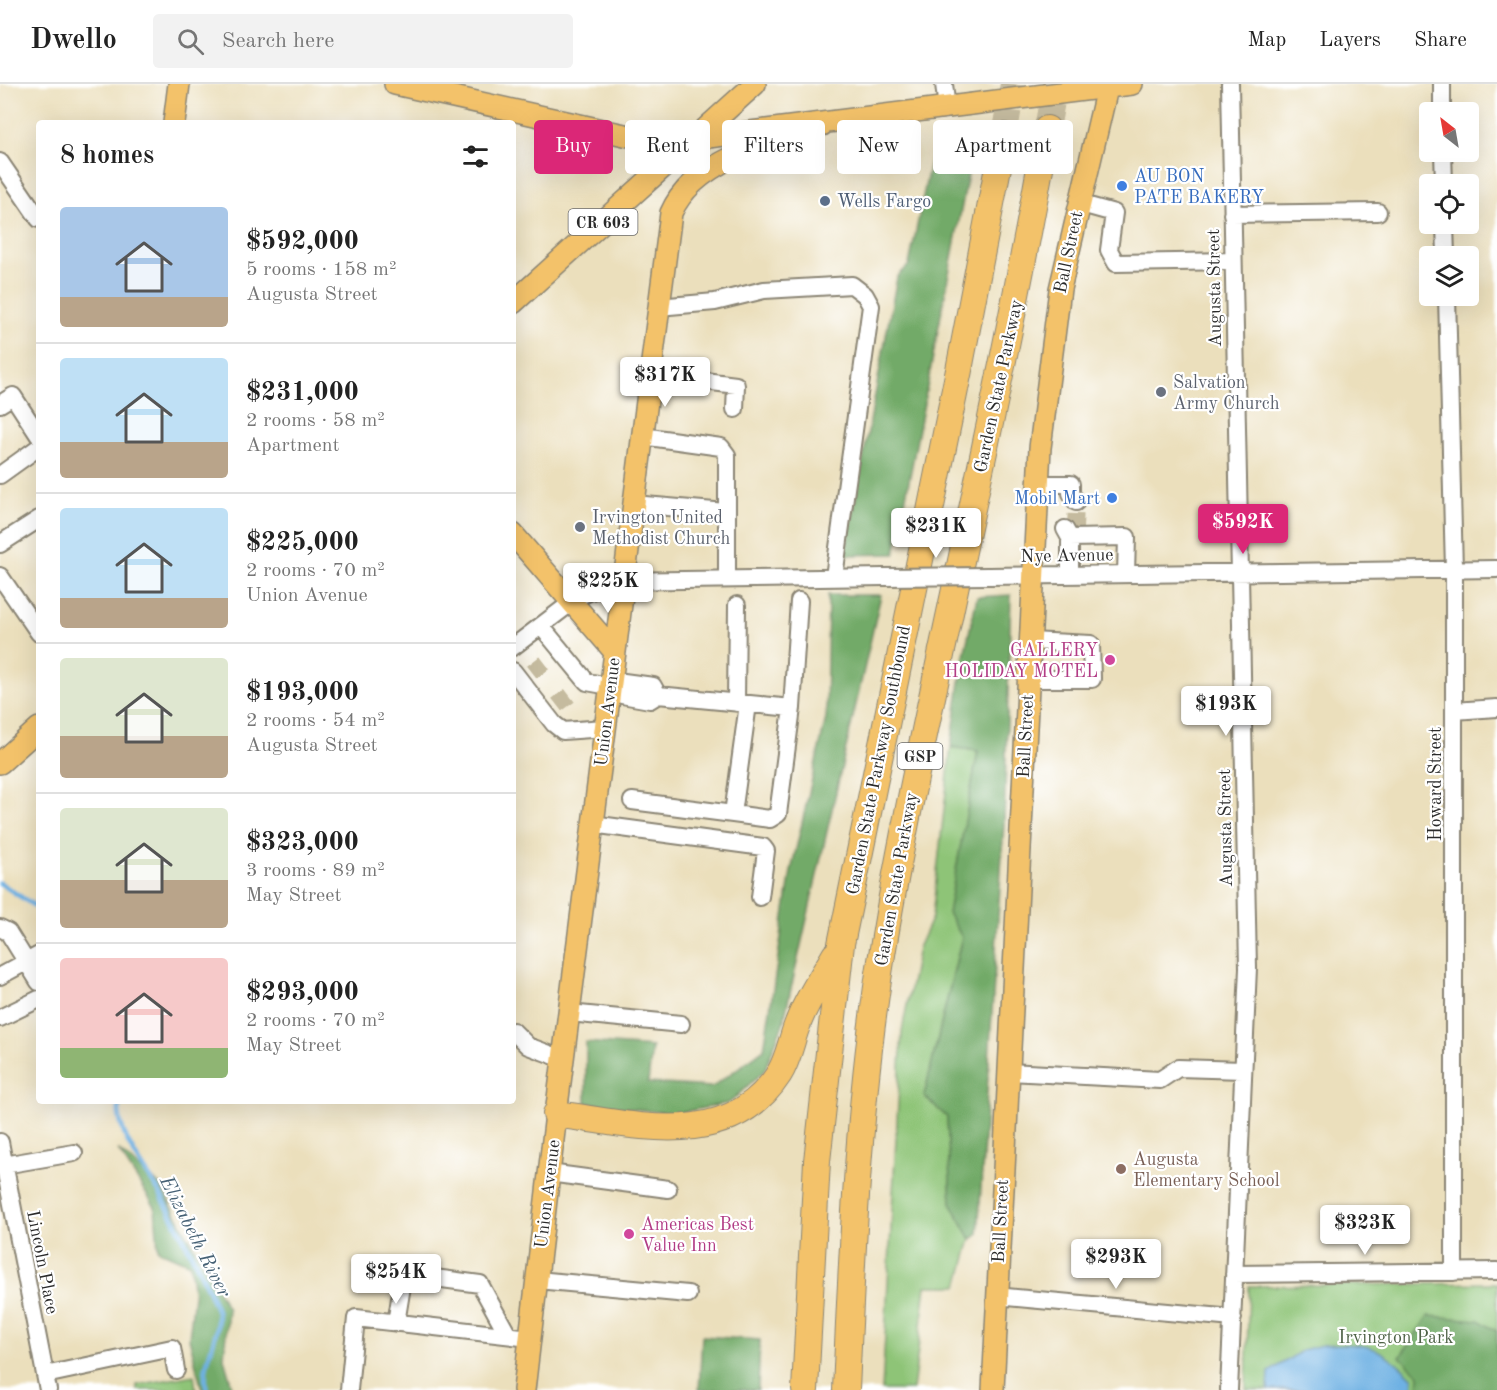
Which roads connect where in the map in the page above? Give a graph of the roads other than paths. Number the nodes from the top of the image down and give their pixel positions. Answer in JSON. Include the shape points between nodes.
{"nodes":[{"id":1,"x":179,"y":84,"type":"edge"},
{"id":2,"x":395,"y":84,"type":"edge"},
{"id":3,"x":755,"y":84,"type":"edge"},
{"id":4,"x":944,"y":84,"type":"edge"},
{"id":5,"x":1132,"y":84,"type":"edge"},
{"id":6,"x":1230,"y":84,"type":"edge"},
{"id":7,"x":1442,"y":84,"type":"edge"},
{"id":8,"x":418,"y":86,"type":"edge"},
{"id":9,"x":1108,"y":86,"type":"edge"},
{"id":10,"x":1005,"y":93,"type":"edge"},
{"id":11,"x":1442,"y":102,"type":"edge"},
{"id":12,"x":946,"y":109,"type":"junction"},
{"id":13,"x":174,"y":120,"type":"edge"},
{"id":14,"x":710,"y":125,"type":"edge"},
{"id":15,"x":825,"y":125,"type":"edge"},
{"id":16,"x":625,"y":135,"type":"edge"},
{"id":17,"x":0,"y":162,"type":"edge"},
{"id":18,"x":722,"y":164,"type":"edge"},
{"id":19,"x":656,"y":174,"type":"edge"},
{"id":20,"x":997,"y":174,"type":"edge"},
{"id":21,"x":1039,"y":174,"type":"edge"},
{"id":22,"x":1078,"y":204,"type":"junction"},
{"id":23,"x":1378,"y":212,"type":"dead end"},
{"id":24,"x":1232,"y":214,"type":"junction"},
{"id":25,"x":36,"y":215,"type":"edge"},
{"id":26,"x":1233,"y":261,"type":"junction"},
{"id":27,"x":516,"y":300,"type":"edge"},
{"id":28,"x":1447,"y":306,"type":"edge"},
{"id":29,"x":658,"y":307,"type":"junction"},
{"id":30,"x":650,"y":374,"type":"junction"},
{"id":31,"x":0,"y":404,"type":"edge"},
{"id":32,"x":735,"y":409,"type":"dead end"},
{"id":33,"x":36,"y":431,"type":"edge"},
{"id":34,"x":642,"y":436,"type":"junction"},
{"id":35,"x":36,"y":449,"type":"edge"},
{"id":36,"x":0,"y":475,"type":"edge"},
{"id":37,"x":1037,"y":484,"type":"junction"},
{"id":38,"x":1071,"y":499,"type":"tunnel mouth"},
{"id":39,"x":633,"y":504,"type":"junction"},
{"id":40,"x":726,"y":512,"type":"junction"},
{"id":41,"x":36,"y":521,"type":"edge"},
{"id":42,"x":516,"y":537,"type":"edge"},
{"id":43,"x":0,"y":544,"type":"edge"},
{"id":44,"x":1497,"y":569,"type":"edge"},
{"id":45,"x":1454,"y":570,"type":"junction"},
{"id":46,"x":1239,"y":573,"type":"junction"},
{"id":47,"x":1126,"y":574,"type":"junction"},
{"id":48,"x":1034,"y":575,"type":"junction"},
{"id":49,"x":1070,"y":575,"type":"junction"},
{"id":50,"x":0,"y":576,"type":"edge"},
{"id":51,"x":834,"y":577,"type":"junction"},
{"id":52,"x":727,"y":579,"type":"junction"},
{"id":53,"x":623,"y":580,"type":"junction"},
{"id":54,"x":799,"y":601,"type":"dead end"},
{"id":55,"x":572,"y":602,"type":"junction"},
{"id":56,"x":737,"y":605,"type":"dead end"},
{"id":57,"x":541,"y":626,"type":"junction"},
{"id":58,"x":36,"y":629,"type":"edge"},
{"id":59,"x":1030,"y":642,"type":"junction"},
{"id":60,"x":516,"y":645,"type":"edge"},
{"id":61,"x":614,"y":651,"type":"junction"},
{"id":62,"x":522,"y":674,"type":"edge"},
{"id":63,"x":1028,"y":679,"type":"junction"},
{"id":64,"x":612,"y":686,"type":"junction"},
{"id":65,"x":742,"y":703,"type":"junction"},
{"id":66,"x":792,"y":708,"type":"junction"},
{"id":67,"x":1497,"y":708,"type":"edge"},
{"id":68,"x":1454,"y":711,"type":"junction"},
{"id":69,"x":604,"y":728,"type":"junction"},
{"id":70,"x":36,"y":731,"type":"edge"},
{"id":71,"x":0,"y":763,"type":"edge"},
{"id":72,"x":632,"y":801,"type":"dead end"},
{"id":73,"x":733,"y":814,"type":"junction"},
{"id":74,"x":592,"y":825,"type":"junction"},
{"id":75,"x":760,"y":897,"type":"dead end"},
{"id":76,"x":0,"y":928,"type":"edge"},
{"id":77,"x":841,"y":944,"type":"junction"},
{"id":78,"x":33,"y":958,"type":"edge"},
{"id":79,"x":0,"y":976,"type":"edge"},
{"id":80,"x":36,"y":1000,"type":"edge"},
{"id":81,"x":569,"y":1013,"type":"junction"},
{"id":82,"x":0,"y":1018,"type":"edge"},
{"id":83,"x":681,"y":1024,"type":"dead end"},
{"id":84,"x":516,"y":1034,"type":"edge"},
{"id":85,"x":563,"y":1059,"type":"junction"},
{"id":86,"x":1243,"y":1070,"type":"junction"},
{"id":87,"x":1008,"y":1072,"type":"junction"},
{"id":88,"x":556,"y":1114,"type":"junction"},
{"id":89,"x":0,"y":1142,"type":"edge"},
{"id":90,"x":74,"y":1153,"type":"dead end"},
{"id":91,"x":4,"y":1165,"type":"junction"},
{"id":92,"x":549,"y":1173,"type":"junction"},
{"id":93,"x":668,"y":1189,"type":"dead end"},
{"id":94,"x":1454,"y":1272,"type":"junction"},
{"id":95,"x":1497,"y":1272,"type":"edge"},
{"id":96,"x":1234,"y":1274,"type":"junction"},
{"id":97,"x":537,"y":1280,"type":"junction"},
{"id":98,"x":688,"y":1294,"type":"dead end"},
{"id":99,"x":996,"y":1296,"type":"junction"},
{"id":100,"x":1233,"y":1318,"type":"junction"},
{"id":101,"x":396,"y":1323,"type":"junction"},
{"id":102,"x":508,"y":1335,"type":"junction"},
{"id":103,"x":530,"y":1338,"type":"junction"},
{"id":104,"x":176,"y":1370,"type":"dead end"},
{"id":105,"x":46,"y":1383,"type":"edge"},
{"id":106,"x":349,"y":1390,"type":"edge"},
{"id":107,"x":524,"y":1390,"type":"edge"},
{"id":108,"x":805,"y":1390,"type":"edge"},
{"id":109,"x":846,"y":1390,"type":"edge"},
{"id":110,"x":993,"y":1390,"type":"edge"},
{"id":111,"x":1228,"y":1390,"type":"edge"}],
"edges":[{"from":1,"to":13,"type":"main road"},
{"from":2,"to":8,"type":"main road"},
{"from":3,"to":14,"type":"main road","number":"CR 603"},
{"from":4,"to":12,"type":"street"},
{"from":5,"to":9,"type":"main road"},
{"from":6,"to":24,"type":"street","name":"Augusta Street"},
{"from":7,"to":11,"type":"street"},
{"from":8,"to":16,"type":"main road"},
{"from":9,"to":10,"type":"main road"},
{"from":9,"to":22,"type":"main road","name":"Ball Street"},
{"from":10,"to":12,"type":"main road"},
{"from":12,"to":15,"type":"main road"},
{"from":17,"to":25,"type":"street"},
{"from":18,"to":29,"type":"main road","name":"Union Avenue","via":[[686,187],[671,213]]},
{"from":19,"to":27,"type":"main road","number":"CR 603"},
{"from":20,"to":77,"type":"highway","name":"Garden State Parkway Southbound","number":"GSP"},
{"from":21,"to":109,"type":"highway","name":"Garden State Parkway","number":"GSP","via":[[887,924],[857,1170]]},
{"from":22,"to":26,"type":"street","via":[[1114,213],[1109,250],[1116,262]]},
{"from":22,"to":37,"type":"main road","name":"Ball Street","via":[[1052,345]]},
{"from":23,"to":24,"type":"street"},
{"from":24,"to":26,"type":"street","name":"Augusta Street"},
{"from":26,"to":46,"type":"street","name":"Augusta Street"},
{"from":28,"to":45,"type":"street","name":"Howard Street"},
{"from":29,"to":30,"type":"main road","name":"Union Avenue"},
{"from":29,"to":51,"type":"street","via":[[715,302],[764,290],[852,285],[865,296],[871,306]]},
{"from":30,"to":32,"type":"street","via":[[736,385]]},
{"from":30,"to":34,"type":"main road","name":"Union Avenue"},
{"from":31,"to":33,"type":"street","via":[[13,396]]},
{"from":34,"to":39,"type":"main road","name":"Union Avenue"},
{"from":34,"to":40,"type":"street","via":[[721,447],[727,455]]},
{"from":35,"to":36,"type":"street"},
{"from":37,"to":38,"type":"street","via":[[1071,483]]},
{"from":37,"to":48,"type":"main road","name":"Ball Street"},
{"from":39,"to":40,"type":"street"},
{"from":39,"to":53,"type":"main road","name":"Union Avenue"},
{"from":40,"to":52,"type":"street"},
{"from":41,"to":43,"type":"street"},
{"from":42,"to":55,"type":"main road"},
{"from":44,"to":45,"type":"street","name":"Nye Avenue"},
{"from":45,"to":46,"type":"street","name":"Nye Avenue"},
{"from":45,"to":68,"type":"street","name":"Howard Street"},
{"from":46,"to":47,"type":"street","name":"Nye Avenue"},
{"from":46,"to":86,"type":"street","name":"Augusta Street","via":[[1248,968]]},
{"from":47,"to":49,"type":"street","name":"Nye Avenue"},
{"from":47,"to":49,"type":"street","via":[[1127,537],[1070,533]]},
{"from":48,"to":49,"type":"street","name":"Nye Avenue"},
{"from":48,"to":51,"type":"street","name":"Nye Avenue","bridge":true},
{"from":48,"to":59,"type":"main road","name":"Ball Street"},
{"from":50,"to":58,"type":"street"},
{"from":51,"to":52,"type":"street","name":"Nye Avenue"},
{"from":52,"to":53,"type":"street","name":"Nye Avenue"},
{"from":53,"to":55,"type":"street","name":"Nye Avenue","via":[[597,587]]},
{"from":53,"to":61,"type":"main road","name":"Union Avenue"},
{"from":54,"to":66,"type":"street"},
{"from":55,"to":57,"type":"street","name":"Nye Avenue"},
{"from":55,"to":61,"type":"main road"},
{"from":56,"to":65,"type":"street"},
{"from":57,"to":60,"type":"street","name":"Nye Avenue"},
{"from":57,"to":64,"type":"street","via":[[555,655],[580,687]]},
{"from":59,"to":63,"type":"main road","name":"Ball Street"},
{"from":59,"to":63,"type":"street","via":[[1091,644],[1092,679]]},
{"from":61,"to":64,"type":"main road","name":"Union Avenue"},
{"from":62,"to":69,"type":"street","via":[[551,709],[563,731]]},
{"from":63,"to":87,"type":"main road","name":"Ball Street"},
{"from":64,"to":65,"type":"street","via":[[622,695],[650,700],[658,695]]},
{"from":64,"to":69,"type":"main road","name":"Union Avenue"},
{"from":65,"to":66,"type":"street"},
{"from":65,"to":73,"type":"street"},
{"from":66,"to":73,"type":"street","via":[[778,814],[770,819]]},
{"from":67,"to":68,"type":"street"},
{"from":68,"to":94,"type":"street","name":"Howard Street"},
{"from":69,"to":74,"type":"main road","name":"Union Avenue"},
{"from":70,"to":71,"type":"main road"},
{"from":72,"to":73,"type":"street"},
{"from":74,"to":75,"type":"street","via":[[763,847],[766,850]]},
{"from":74,"to":81,"type":"main road","name":"Union Avenue"},
{"from":76,"to":78,"type":"street"},
{"from":77,"to":88,"type":"highway","via":[[798,1022],[779,1074],[760,1096],[736,1113],[710,1125],[682,1129]]},
{"from":77,"to":108,"type":"highway","name":"Garden State Parkway Southbound","number":"GSP","via":[[817,1161]]},
{"from":78,"to":79,"type":"street"},
{"from":80,"to":82,"type":"street"},
{"from":81,"to":83,"type":"street"},
{"from":81,"to":85,"type":"main road","name":"Union Avenue"},
{"from":84,"to":85,"type":"street","via":[[528,1046]]},
{"from":85,"to":88,"type":"main road","name":"Union Avenue"},
{"from":86,"to":87,"type":"street","via":[[1178,1068],[1160,1080]]},
{"from":86,"to":96,"type":"street","name":"Augusta Street"},
{"from":87,"to":99,"type":"main road","name":"Ball Street"},
{"from":88,"to":92,"type":"main road","name":"Union Avenue"},
{"from":89,"to":91,"type":"street","name":"Lincoln Place"},
{"from":90,"to":91,"type":"street"},
{"from":91,"to":105,"type":"street","name":"Lincoln Place"},
{"from":92,"to":93,"type":"street"},
{"from":92,"to":97,"type":"main road","name":"Union Avenue"},
{"from":94,"to":95,"type":"street"},
{"from":94,"to":96,"type":"street"},
{"from":96,"to":100,"type":"street","name":"Augusta Street"},
{"from":97,"to":98,"type":"street"},
{"from":97,"to":103,"type":"main road","name":"Union Avenue"},
{"from":99,"to":100,"type":"street"},
{"from":99,"to":110,"type":"main road","name":"Ball Street"},
{"from":100,"to":111,"type":"street","name":"Augusta Street"},
{"from":101,"to":102,"type":"street"},
{"from":101,"to":102,"type":"street","via":[[404,1274],[480,1284]]},
{"from":101,"to":106,"type":"street","via":[[356,1318]]},
{"from":102,"to":103,"type":"street"},
{"from":103,"to":107,"type":"main road","name":"Union Avenue"},
{"from":104,"to":105,"type":"street","via":[[172,1348]]}]}
